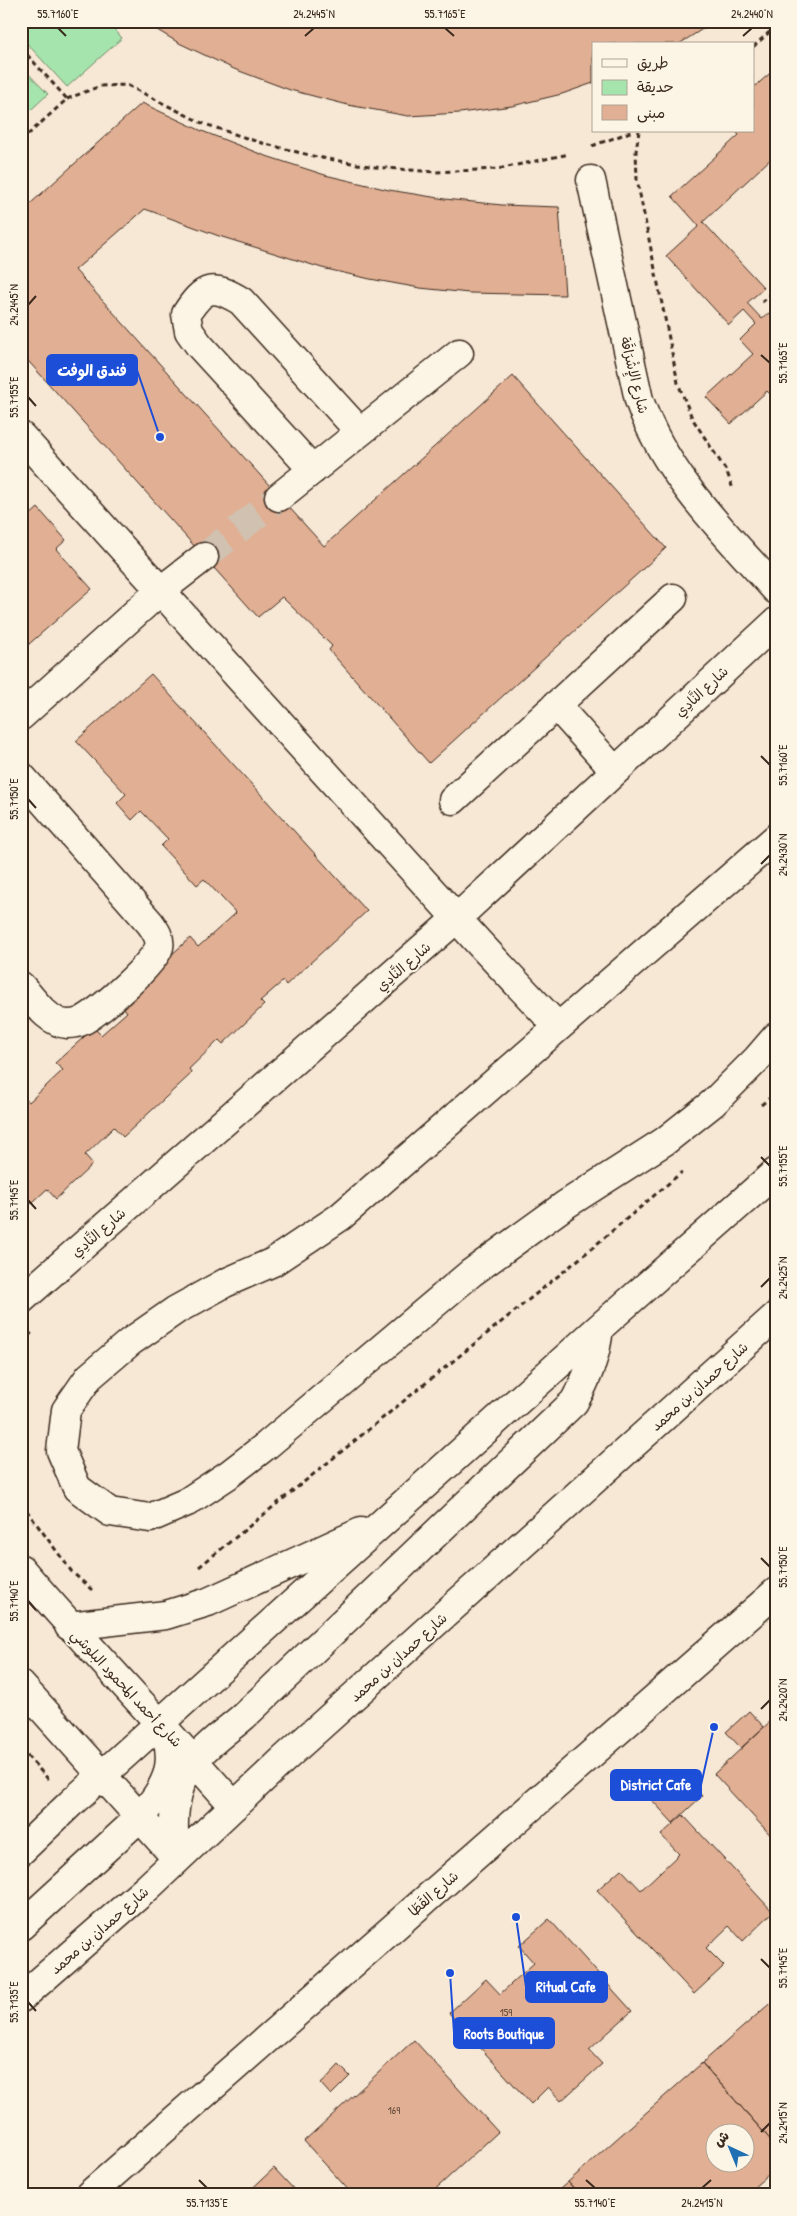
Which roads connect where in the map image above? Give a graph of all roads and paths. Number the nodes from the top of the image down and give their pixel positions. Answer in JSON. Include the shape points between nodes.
{"nodes":[{"id":1,"x":776,"y":26,"type":"edge"},
{"id":2,"x":754,"y":46,"type":"edge"},
{"id":3,"x":21,"y":48,"type":"edge"},
{"id":4,"x":67,"y":99,"type":"junction"},
{"id":5,"x":630,"y":132,"type":"edge"},
{"id":6,"x":640,"y":132,"type":"edge"},
{"id":7,"x":21,"y":141,"type":"edge"},
{"id":8,"x":586,"y":148,"type":"dead end"},
{"id":9,"x":577,"y":151,"type":"dead end"},
{"id":10,"x":591,"y":180,"type":"dead end"},
{"id":11,"x":770,"y":207,"type":"dead end"},
{"id":12,"x":776,"y":213,"type":"edge"},
{"id":13,"x":776,"y":290,"type":"edge"},
{"id":14,"x":762,"y":302,"type":"dead end"},
{"id":15,"x":459,"y":353,"type":"dead end"},
{"id":16,"x":360,"y":432,"type":"junction"},
{"id":17,"x":21,"y":436,"type":"edge"},
{"id":18,"x":313,"y":470,"type":"junction"},
{"id":19,"x":279,"y":497,"type":"tunnel mouth"},
{"id":20,"x":723,"y":531,"type":"junction"},
{"id":21,"x":204,"y":557,"type":"tunnel mouth"},
{"id":22,"x":776,"y":590,"type":"edge"},
{"id":23,"x":160,"y":591,"type":"junction"},
{"id":24,"x":673,"y":598,"type":"dead end"},
{"id":25,"x":776,"y":622,"type":"edge"},
{"id":26,"x":556,"y":704,"type":"junction"},
{"id":27,"x":21,"y":716,"type":"edge"},
{"id":28,"x":615,"y":771,"type":"junction"},
{"id":29,"x":21,"y":776,"type":"edge"},
{"id":30,"x":452,"y":800,"type":"dead end"},
{"id":31,"x":776,"y":838,"type":"edge"},
{"id":32,"x":457,"y":918,"type":"junction"},
{"id":33,"x":21,"y":986,"type":"edge"},
{"id":34,"x":558,"y":1026,"type":"junction"},
{"id":35,"x":776,"y":1037,"type":"edge"},
{"id":36,"x":776,"y":1093,"type":"edge"},
{"id":37,"x":761,"y":1105,"type":"dead end"},
{"id":38,"x":686,"y":1169,"type":"dead end"},
{"id":39,"x":776,"y":1172,"type":"edge"},
{"id":40,"x":21,"y":1300,"type":"edge"},
{"id":41,"x":776,"y":1316,"type":"edge"},
{"id":42,"x":599,"y":1328,"type":"junction"},
{"id":43,"x":387,"y":1520,"type":"junction"},
{"id":44,"x":21,"y":1569,"type":"edge"},
{"id":45,"x":193,"y":1572,"type":"dead end"},
{"id":46,"x":776,"y":1592,"type":"edge"},
{"id":47,"x":69,"y":1626,"type":"junction"},
{"id":48,"x":21,"y":1685,"type":"edge"},
{"id":49,"x":161,"y":1722,"type":"junction"},
{"id":50,"x":194,"y":1760,"type":"junction"},
{"id":51,"x":102,"y":1776,"type":"junction"},
{"id":52,"x":234,"y":1806,"type":"junction"},
{"id":53,"x":139,"y":1818,"type":"junction"},
{"id":54,"x":21,"y":1851,"type":"edge"},
{"id":55,"x":177,"y":1859,"type":"junction"},
{"id":56,"x":21,"y":1926,"type":"edge"},
{"id":57,"x":21,"y":1998,"type":"edge"},
{"id":58,"x":89,"y":2195,"type":"edge"}],
"edges":[{"from":1,"to":2,"type":"path"},
{"from":3,"to":4,"type":"path"},
{"from":4,"to":7,"type":"path"},
{"from":4,"to":9,"type":"path","via":[[100,86],[127,85],[202,123],[258,142],[375,167],[434,172],[498,169]]},
{"from":5,"to":8,"type":"path"},
{"from":6,"to":20,"type":"path","via":[[636,151],[637,180],[678,383],[692,418],[731,482],[732,503]]},
{"from":10,"to":20,"type":"main road","name":"شارع الإِشْرَاقَة","via":[[646,420],[670,464]]},
{"from":11,"to":12,"type":"path"},
{"from":13,"to":14,"type":"path"},
{"from":15,"to":16,"type":"main road"},
{"from":16,"to":18,"type":"main road"},
{"from":16,"to":18,"type":"main road","via":[[241,301],[224,291],[208,291],[196,299],[186,314],[189,331]]},
{"from":17,"to":23,"type":"main road"},
{"from":18,"to":19,"type":"main road"},
{"from":20,"to":22,"type":"main road","name":"شارع الإِشْرَاقَة"},
{"from":21,"to":23,"type":"main road"},
{"from":23,"to":27,"type":"main road"},
{"from":23,"to":32,"type":"main road"},
{"from":24,"to":26,"type":"main road"},
{"from":25,"to":28,"type":"main road","name":"شارع النَّادِي"},
{"from":26,"to":28,"type":"main road"},
{"from":26,"to":30,"type":"main road"},
{"from":28,"to":32,"type":"main road","name":"شارع النَّادِي"},
{"from":29,"to":33,"type":"main road","via":[[150,923],[160,945],[147,966],[81,1022],[66,1024],[52,1019]]},
{"from":31,"to":34,"type":"main road"},
{"from":32,"to":34,"type":"main road"},
{"from":32,"to":40,"type":"main road","name":"شارع النَّادِي"},
{"from":34,"to":35,"type":"main road","via":[[340,1217],[273,1262],[176,1310],[130,1342],[89,1377],[66,1410],[61,1451],[78,1488],[110,1512],[150,1518],[187,1502],[268,1445],[470,1273],[564,1205],[665,1141],[713,1103]]},
{"from":36,"to":37,"type":"path"},
{"from":38,"to":45,"type":"path"},
{"from":39,"to":42,"type":"main road"},
{"from":41,"to":52,"type":"main road","name":"شارع حمدان بن محمد"},
{"from":42,"to":43,"type":"main road"},
{"from":42,"to":50,"type":"main road","via":[[588,1378],[574,1402]]},
{"from":43,"to":47,"type":"main road","via":[[208,1602],[166,1615]]},
{"from":43,"to":49,"type":"main road"},
{"from":44,"to":47,"type":"main road","name":"شارع أحمد المحمود البلوشي"},
{"from":46,"to":58,"type":"main road","name":"شارع القَطَا"},
{"from":47,"to":49,"type":"main road","name":"شارع أحمد المحمود البلوشي"},
{"from":48,"to":51,"type":"main road"},
{"from":49,"to":50,"type":"main road","name":"شارع أحمد المحمود البلوشي"},
{"from":49,"to":51,"type":"main road"},
{"from":49,"to":53,"type":"main road","via":[[171,1756],[167,1779],[156,1800]]},
{"from":50,"to":52,"type":"main road","name":"شارع أحمد المحمود البلوشي"},
{"from":50,"to":55,"type":"main road","via":[[176,1798],[173,1839]]},
{"from":51,"to":53,"type":"main road"},
{"from":51,"to":54,"type":"main road"},
{"from":52,"to":55,"type":"main road","name":"شارع حمدان بن محمد"},
{"from":53,"to":55,"type":"main road"},
{"from":53,"to":56,"type":"main road"},
{"from":55,"to":57,"type":"main road","name":"شارع حمدان بن محمد"}]}
